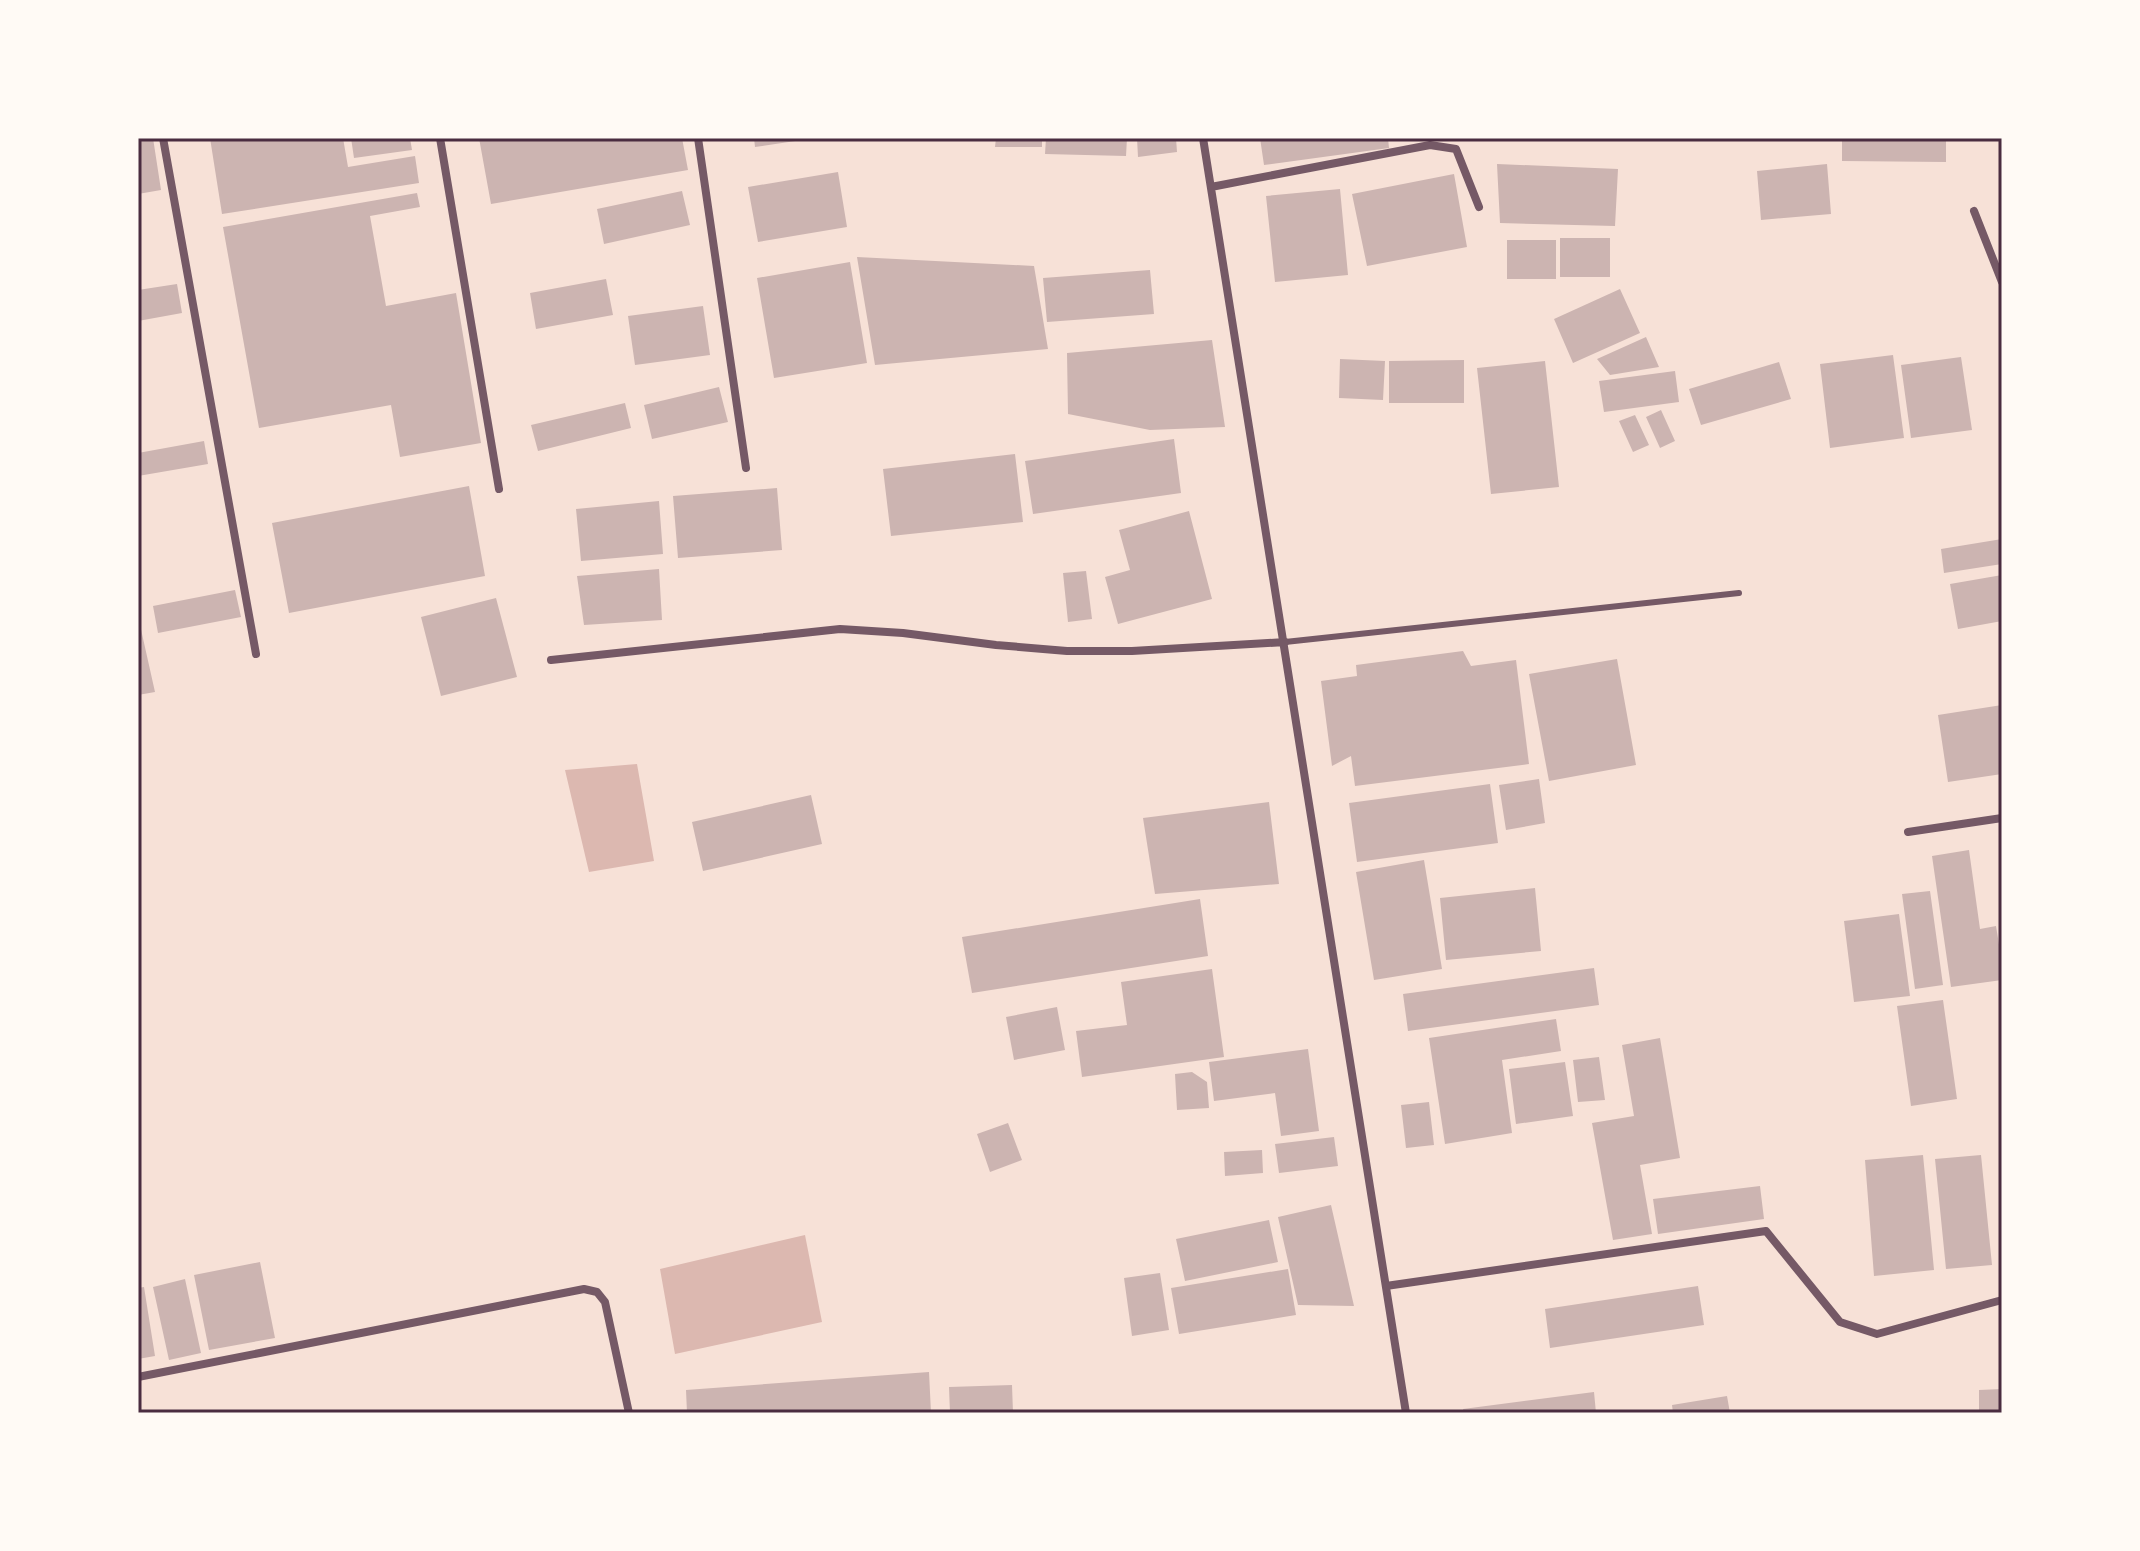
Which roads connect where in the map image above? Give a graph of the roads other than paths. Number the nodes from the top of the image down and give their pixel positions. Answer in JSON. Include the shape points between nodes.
{"nodes":[{"id":1,"x":163,"y":138,"type":"edge"},
{"id":2,"x":440,"y":138,"type":"edge"},
{"id":3,"x":698,"y":138,"type":"edge"},
{"id":4,"x":1203,"y":138,"type":"edge"},
{"id":5,"x":1211,"y":187,"type":"junction"},
{"id":6,"x":1479,"y":207,"type":"dead end"},
{"id":7,"x":1974,"y":211,"type":"dead end"},
{"id":8,"x":2002,"y":282,"type":"edge"},
{"id":9,"x":746,"y":468,"type":"dead end"},
{"id":10,"x":499,"y":489,"type":"dead end"},
{"id":11,"x":1739,"y":593,"type":"dead end"},
{"id":12,"x":1285,"y":642,"type":"junction"},
{"id":13,"x":256,"y":654,"type":"dead end"},
{"id":14,"x":551,"y":660,"type":"dead end"},
{"id":15,"x":2002,"y":818,"type":"edge"},
{"id":16,"x":1908,"y":832,"type":"dead end"},
{"id":17,"x":1386,"y":1286,"type":"junction"},
{"id":18,"x":2002,"y":1300,"type":"edge"},
{"id":19,"x":138,"y":1377,"type":"edge"},
{"id":20,"x":629,"y":1413,"type":"edge"},
{"id":21,"x":1406,"y":1413,"type":"edge"}],
"edges":[{"from":1,"to":13,"type":"street"},
{"from":2,"to":10,"type":"street"},
{"from":3,"to":9,"type":"street"},
{"from":4,"to":5,"type":"street"},
{"from":5,"to":6,"type":"street","via":[[1430,145],[1456,149]]},
{"from":5,"to":12,"type":"street"},
{"from":7,"to":8,"type":"street"},
{"from":11,"to":12,"type":"lane"},
{"from":12,"to":14,"type":"street","via":[[1067,651],[840,629]]},
{"from":12,"to":17,"type":"street"},
{"from":15,"to":16,"type":"street"},
{"from":17,"to":18,"type":"street","via":[[1766,1231],[1840,1322],[1877,1334]]},
{"from":17,"to":21,"type":"street"},
{"from":19,"to":20,"type":"street","via":[[584,1289],[597,1292],[605,1302]]}]}
